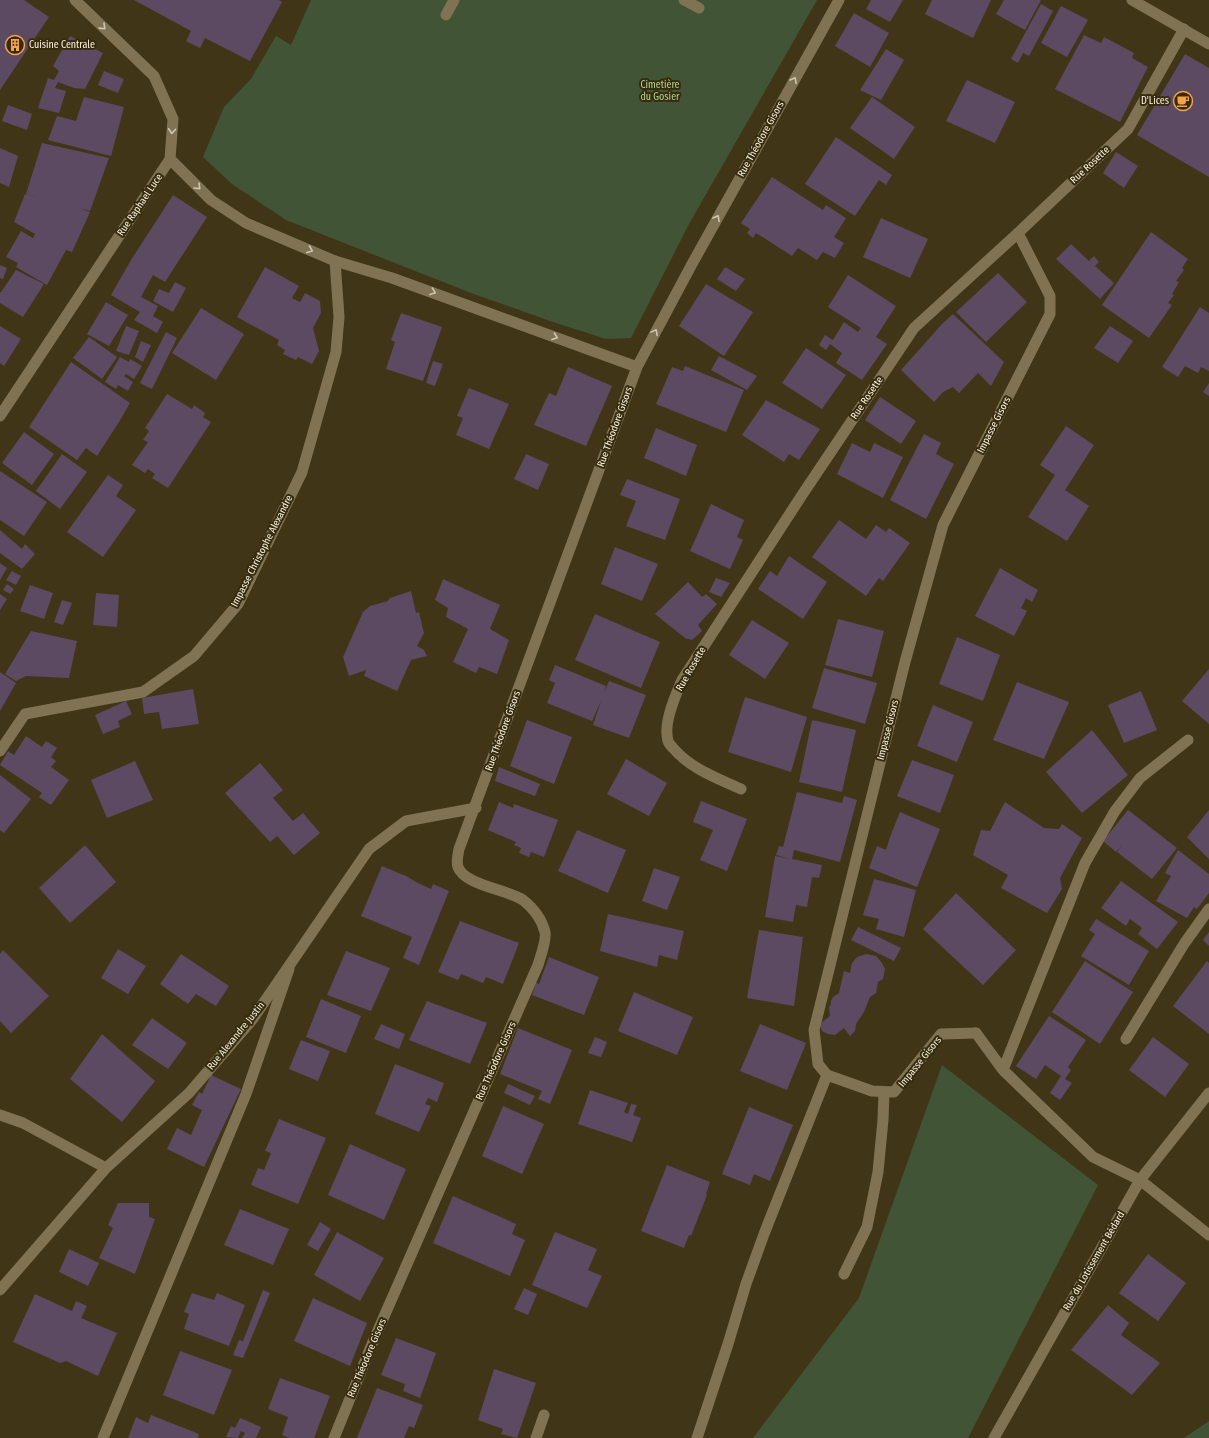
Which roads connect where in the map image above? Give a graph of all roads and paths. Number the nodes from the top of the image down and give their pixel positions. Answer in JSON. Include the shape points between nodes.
{"nodes":[{"id":1,"x":75,"y":0,"type":"edge"},
{"id":2,"x":454,"y":0,"type":"edge"},
{"id":3,"x":684,"y":0,"type":"edge"},
{"id":4,"x":839,"y":0,"type":"edge"},
{"id":5,"x":1132,"y":0,"type":"edge"},
{"id":6,"x":699,"y":8,"type":"dead end"},
{"id":7,"x":446,"y":15,"type":"dead end"},
{"id":8,"x":1184,"y":29,"type":"junction"},
{"id":9,"x":1209,"y":44,"type":"edge"},
{"id":10,"x":170,"y":159,"type":"junction"},
{"id":11,"x":1018,"y":233,"type":"junction"},
{"id":12,"x":335,"y":261,"type":"junction"},
{"id":13,"x":637,"y":367,"type":"junction"},
{"id":14,"x":0,"y":416,"type":"edge"},
{"id":15,"x":1188,"y":740,"type":"dead end"},
{"id":16,"x":0,"y":751,"type":"edge"},
{"id":17,"x":741,"y":789,"type":"dead end"},
{"id":18,"x":476,"y":808,"type":"junction"},
{"id":19,"x":1209,"y":909,"type":"edge"},
{"id":20,"x":290,"y":964,"type":"junction"},
{"id":21,"x":1126,"y":1039,"type":"dead end"},
{"id":22,"x":1004,"y":1070,"type":"junction"},
{"id":23,"x":827,"y":1075,"type":"junction"},
{"id":24,"x":884,"y":1092,"type":"junction"},
{"id":25,"x":1209,"y":1093,"type":"edge"},
{"id":26,"x":0,"y":1116,"type":"edge"},
{"id":27,"x":106,"y":1168,"type":"junction"},
{"id":28,"x":1140,"y":1180,"type":"junction"},
{"id":29,"x":1209,"y":1235,"type":"edge"},
{"id":30,"x":844,"y":1274,"type":"dead end"},
{"id":31,"x":0,"y":1290,"type":"edge"},
{"id":32,"x":544,"y":1415,"type":"dead end"},
{"id":33,"x":103,"y":1438,"type":"edge"},
{"id":34,"x":334,"y":1438,"type":"edge"},
{"id":35,"x":536,"y":1438,"type":"edge"},
{"id":36,"x":697,"y":1438,"type":"edge"},
{"id":37,"x":994,"y":1438,"type":"edge"}],
"edges":[{"from":1,"to":10,"type":"street","name":"Rue Raphael Luce","one_way":true,"via":[[154,76],[173,119]]},
{"from":2,"to":7,"type":"street"},
{"from":3,"to":6,"type":"street"},
{"from":13,"to":4,"type":"street","name":"Rue Théodore Gisors","one_way":true},
{"from":5,"to":8,"type":"street"},
{"from":8,"to":9,"type":"street"},
{"from":8,"to":11,"type":"street","name":"Rue Rosette","via":[[1128,129]]},
{"from":10,"to":12,"type":"street","one_way":true,"via":[[211,200],[246,223]]},
{"from":10,"to":14,"type":"street","name":"Rue Raphael Luce"},
{"from":11,"to":17,"type":"street","name":"Rue Rosette","via":[[914,328],[682,680],[673,702],[667,728],[668,743],[680,756],[701,770]]},
{"from":11,"to":23,"type":"street","name":"Impasse Gisors","via":[[1050,296],[1050,314],[943,525],[905,662],[814,1030],[818,1064]]},
{"from":12,"to":13,"type":"street","one_way":true,"via":[[392,278]]},
{"from":12,"to":16,"type":"street","name":"Impasse Christophe Alexandre","via":[[339,317],[334,360],[302,472],[238,604],[194,656],[143,692],[26,714]]},
{"from":13,"to":18,"type":"street","name":"Rue Théodore Gisors"},
{"from":15,"to":22,"type":"street","via":[[1140,778],[1115,810],[1085,864]]},
{"from":18,"to":20,"type":"street","name":"Rue Alexandre Justin","via":[[406,821],[369,849]]},
{"from":18,"to":34,"type":"street","name":"Rue Théodore Gisors","via":[[459,849],[458,868],[466,877],[522,900],[537,914],[546,934],[538,965],[372,1344]]},
{"from":19,"to":21,"type":"street","via":[[1184,944]]},
{"from":20,"to":27,"type":"street","name":"Rue Alexandre Justin","via":[[252,1020],[189,1093]]},
{"from":20,"to":33,"type":"street","via":[[246,1094]]},
{"from":22,"to":24,"type":"street","name":"Impasse Gisors","via":[[976,1033],[940,1034],[894,1092]]},
{"from":22,"to":28,"type":"street","via":[[1094,1157]]},
{"from":23,"to":24,"type":"street","via":[[872,1091]]},
{"from":23,"to":36,"type":"street","via":[[746,1284]]},
{"from":24,"to":30,"type":"street","via":[[878,1172],[867,1227]]},
{"from":25,"to":28,"type":"street","name":"Rue du Lotissement Bédard"},
{"from":26,"to":27,"type":"street","via":[[23,1123]]},
{"from":27,"to":31,"type":"street","name":"Rue Alexandre Justin"},
{"from":28,"to":29,"type":"street"},
{"from":28,"to":37,"type":"street","name":"Rue du Lotissement Bédard"},
{"from":32,"to":35,"type":"street"}]}
